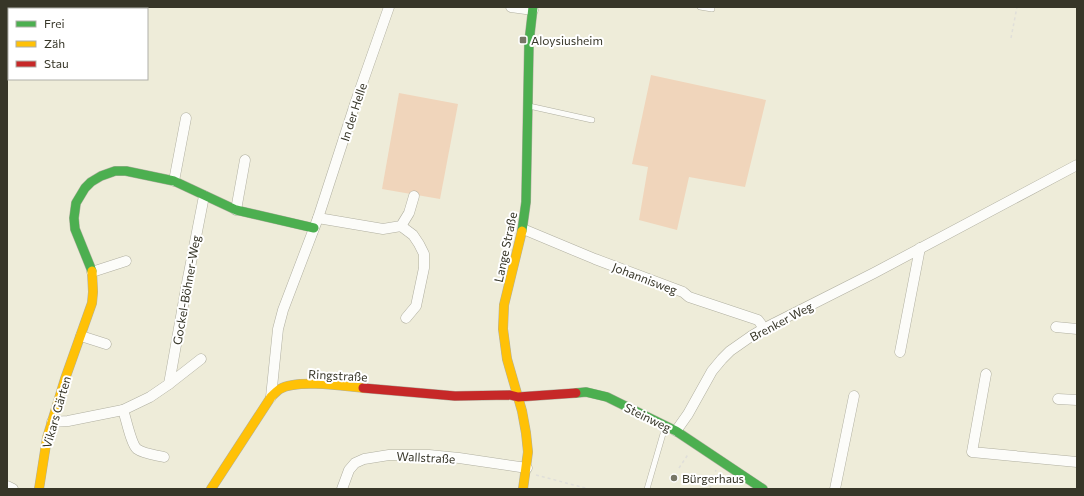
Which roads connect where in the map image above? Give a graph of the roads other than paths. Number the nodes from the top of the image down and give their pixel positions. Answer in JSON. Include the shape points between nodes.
{"nodes":[{"id":1,"x":389,"y":7,"type":"edge"},
{"id":2,"x":510,"y":7,"type":"edge"},
{"id":3,"x":700,"y":7,"type":"edge"},
{"id":4,"x":533,"y":9,"type":"edge"},
{"id":5,"x":712,"y":10,"type":"dead end"},
{"id":6,"x":528,"y":106,"type":"junction"},
{"id":7,"x":186,"y":118,"type":"dead end"},
{"id":8,"x":592,"y":120,"type":"dead end"},
{"id":9,"x":245,"y":160,"type":"dead end"},
{"id":10,"x":1077,"y":165,"type":"edge"},
{"id":11,"x":174,"y":181,"type":"junction"},
{"id":12,"x":204,"y":196,"type":"junction"},
{"id":13,"x":414,"y":196,"type":"dead end"},
{"id":14,"x":236,"y":210,"type":"junction"},
{"id":15,"x":318,"y":218,"type":"junction"},
{"id":16,"x":400,"y":226,"type":"junction"},
{"id":17,"x":314,"y":228,"type":"junction"},
{"id":18,"x":523,"y":228,"type":"junction"},
{"id":19,"x":920,"y":248,"type":"junction"},
{"id":20,"x":126,"y":261,"type":"dead end"},
{"id":21,"x":92,"y":272,"type":"junction"},
{"id":22,"x":406,"y":318,"type":"dead end"},
{"id":23,"x":1056,"y":327,"type":"dead end"},
{"id":24,"x":763,"y":328,"type":"junction"},
{"id":25,"x":1077,"y":329,"type":"edge"},
{"id":26,"x":81,"y":336,"type":"junction"},
{"id":27,"x":106,"y":344,"type":"dead end"},
{"id":28,"x":900,"y":352,"type":"dead end"},
{"id":29,"x":201,"y":359,"type":"dead end"},
{"id":30,"x":986,"y":374,"type":"dead end"},
{"id":31,"x":169,"y":384,"type":"junction"},
{"id":32,"x":518,"y":396,"type":"junction"},
{"id":33,"x":854,"y":396,"type":"dead end"},
{"id":34,"x":271,"y":397,"type":"junction"},
{"id":35,"x":1058,"y":399,"type":"dead end"},
{"id":36,"x":1077,"y":400,"type":"edge"},
{"id":37,"x":123,"y":410,"type":"junction"},
{"id":38,"x":52,"y":422,"type":"junction"},
{"id":39,"x":665,"y":426,"type":"junction"},
{"id":40,"x":676,"y":431,"type":"junction"},
{"id":41,"x":164,"y":457,"type":"dead end"},
{"id":42,"x":1077,"y":462,"type":"edge"},
{"id":43,"x":526,"y":471,"type":"junction"},
{"id":44,"x":7,"y":486,"type":"edge"},
{"id":45,"x":13,"y":489,"type":"edge"},
{"id":46,"x":39,"y":489,"type":"edge"},
{"id":47,"x":211,"y":489,"type":"edge"},
{"id":48,"x":342,"y":489,"type":"edge"},
{"id":49,"x":523,"y":489,"type":"edge"},
{"id":50,"x":647,"y":489,"type":"edge"},
{"id":51,"x":763,"y":489,"type":"edge"},
{"id":52,"x":835,"y":489,"type":"edge"}],
"edges":[{"from":1,"to":15,"type":"street","name":"In der Helle"},
{"from":2,"to":4,"type":"street"},
{"from":3,"to":5,"type":"lane"},
{"from":4,"to":6,"type":"street","name":"Lange Straße","via":[[529,42]]},
{"from":6,"to":8,"type":"lane"},
{"from":6,"to":18,"type":"street","name":"Lange Straße"},
{"from":7,"to":11,"type":"street"},
{"from":9,"to":14,"type":"street"},
{"from":10,"to":19,"type":"street","name":"Brenker Weg"},
{"from":11,"to":12,"type":"street","name":"Vikars Gärten"},
{"from":11,"to":21,"type":"street","name":"Vikars Gärten","via":[[115,171],[101,176],[85,188],[75,208],[74,229]]},
{"from":12,"to":14,"type":"street","name":"Vikars Gärten"},
{"from":12,"to":31,"type":"street","name":"Gockel-Böhner-Weg"},
{"from":13,"to":16,"type":"street"},
{"from":14,"to":17,"type":"street","name":"Vikars Gärten"},
{"from":15,"to":16,"type":"street","via":[[383,228]]},
{"from":15,"to":17,"type":"street","name":"In der Helle"},
{"from":16,"to":22,"type":"street","via":[[413,235],[424,254],[424,268],[416,306]]},
{"from":17,"to":34,"type":"street","name":"In der Helle","via":[[278,329]]},
{"from":18,"to":24,"type":"street","name":"Johannisweg","via":[[602,262],[683,292],[689,297],[758,320]]},
{"from":18,"to":32,"type":"street","name":"Lange Straße","via":[[504,305],[503,329],[507,359]]},
{"from":19,"to":24,"type":"street","name":"Brenker Weg"},
{"from":19,"to":28,"type":"street"},
{"from":20,"to":21,"type":"street"},
{"from":21,"to":26,"type":"street","name":"Vikars Gärten","via":[[92,303]]},
{"from":23,"to":25,"type":"street"},
{"from":24,"to":40,"type":"street","name":"Brenker Weg","via":[[722,359]]},
{"from":26,"to":27,"type":"street"},
{"from":26,"to":38,"type":"street","name":"Vikars Gärten"},
{"from":29,"to":31,"type":"street"},
{"from":30,"to":42,"type":"street","via":[[972,452]]},
{"from":31,"to":37,"type":"street"},
{"from":32,"to":34,"type":"street","name":"Ringstraße","via":[[455,396],[324,384],[291,385],[280,388]]},
{"from":32,"to":39,"type":"street","name":"Steinweg","via":[[586,392],[597,394]]},
{"from":32,"to":43,"type":"street","name":"Lange Straße","via":[[526,433]]},
{"from":33,"to":52,"type":"street"},
{"from":34,"to":47,"type":"street","name":"Ringstraße"},
{"from":35,"to":36,"type":"street"},
{"from":37,"to":38,"type":"street"},
{"from":37,"to":41,"type":"street","via":[[136,448]]},
{"from":38,"to":46,"type":"street","name":"Vikars Gärten"},
{"from":39,"to":40,"type":"street","name":"Steinweg"},
{"from":39,"to":50,"type":"lane"},
{"from":40,"to":51,"type":"street","name":"Steinweg"},
{"from":43,"to":48,"type":"street","name":"Wallstraße","via":[[459,458],[389,455],[355,463],[349,470]]},
{"from":43,"to":49,"type":"street","name":"Lange Straße"},
{"from":44,"to":45,"type":"street"}]}
